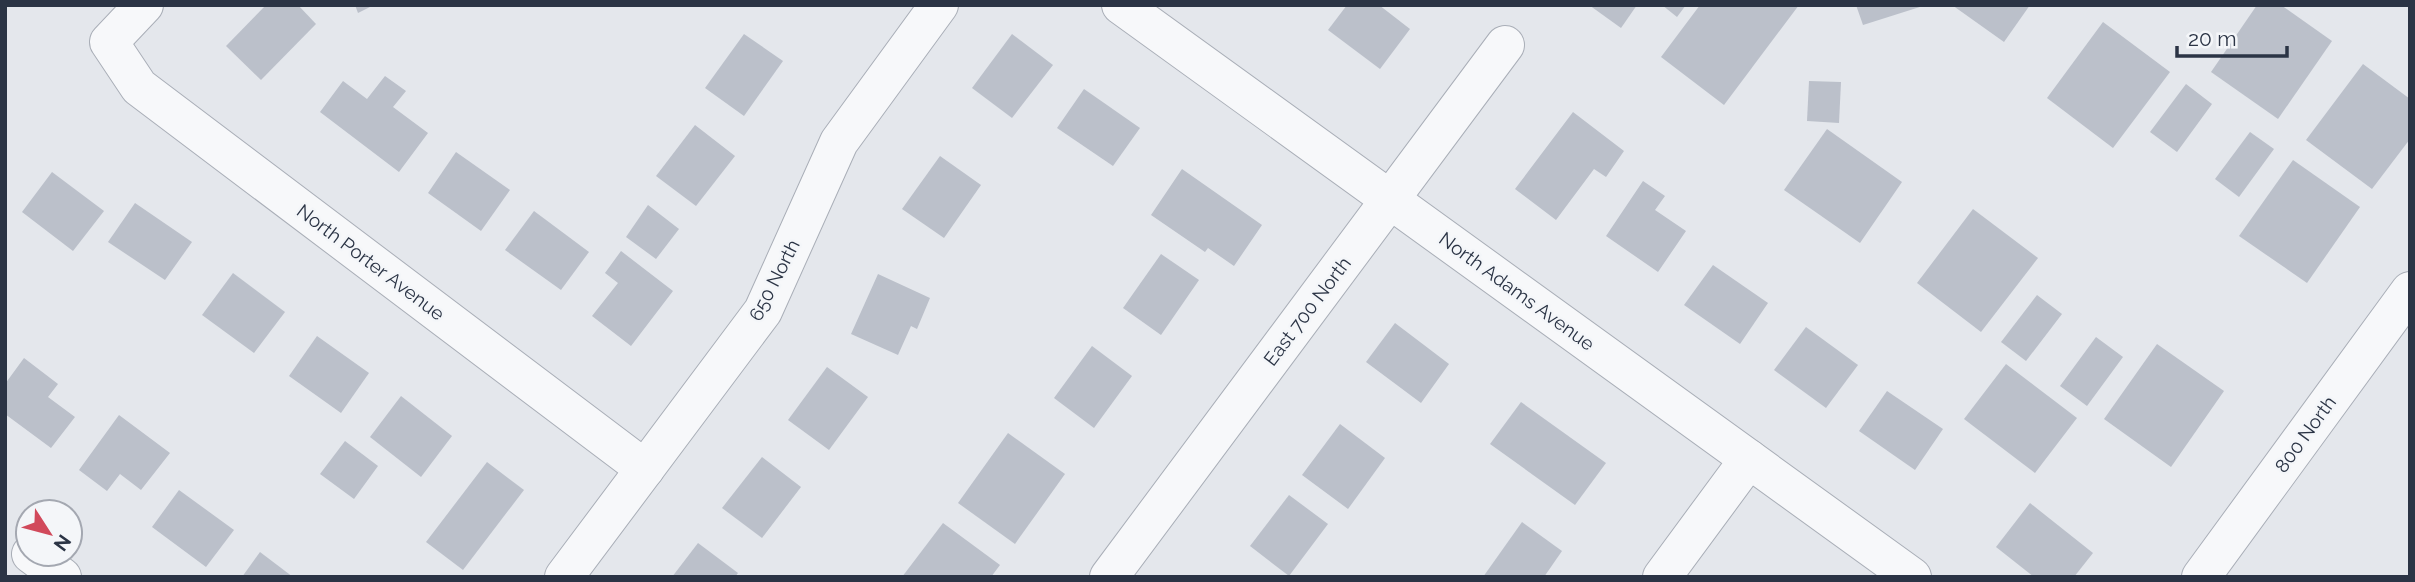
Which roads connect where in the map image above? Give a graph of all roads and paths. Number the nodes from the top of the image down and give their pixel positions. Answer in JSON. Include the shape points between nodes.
{"nodes":[{"id":1,"x":144,"y":5,"type":"edge"},
{"id":2,"x":939,"y":5,"type":"edge"},
{"id":3,"x":1121,"y":5,"type":"edge"},
{"id":4,"x":1505,"y":45,"type":"dead end"},
{"id":5,"x":1390,"y":199,"type":"junction"},
{"id":6,"x":2410,"y":291,"type":"edge"},
{"id":7,"x":1749,"y":459,"type":"junction"},
{"id":8,"x":645,"y":469,"type":"junction"},
{"id":9,"x":564,"y":577,"type":"edge"},
{"id":10,"x":1109,"y":577,"type":"edge"},
{"id":11,"x":1662,"y":577,"type":"edge"},
{"id":12,"x":1912,"y":577,"type":"edge"},
{"id":13,"x":2201,"y":577,"type":"edge"}],
"edges":[{"from":1,"to":8,"type":"street","name":"North Porter Avenue","via":[[109,43],[139,87]]},
{"from":2,"to":8,"type":"street","name":"650 North","via":[[839,142],[763,311]]},
{"from":3,"to":5,"type":"street","name":"North Adams Avenue"},
{"from":4,"to":5,"type":"street","name":"East 700 North"},
{"from":5,"to":7,"type":"street","name":"North Adams Avenue"},
{"from":5,"to":10,"type":"street","name":"East 700 North"},
{"from":6,"to":13,"type":"street","name":"800 North"},
{"from":7,"to":11,"type":"street"},
{"from":7,"to":12,"type":"street","name":"North Adams Avenue"},
{"from":8,"to":9,"type":"street","name":"650 North"}]}
